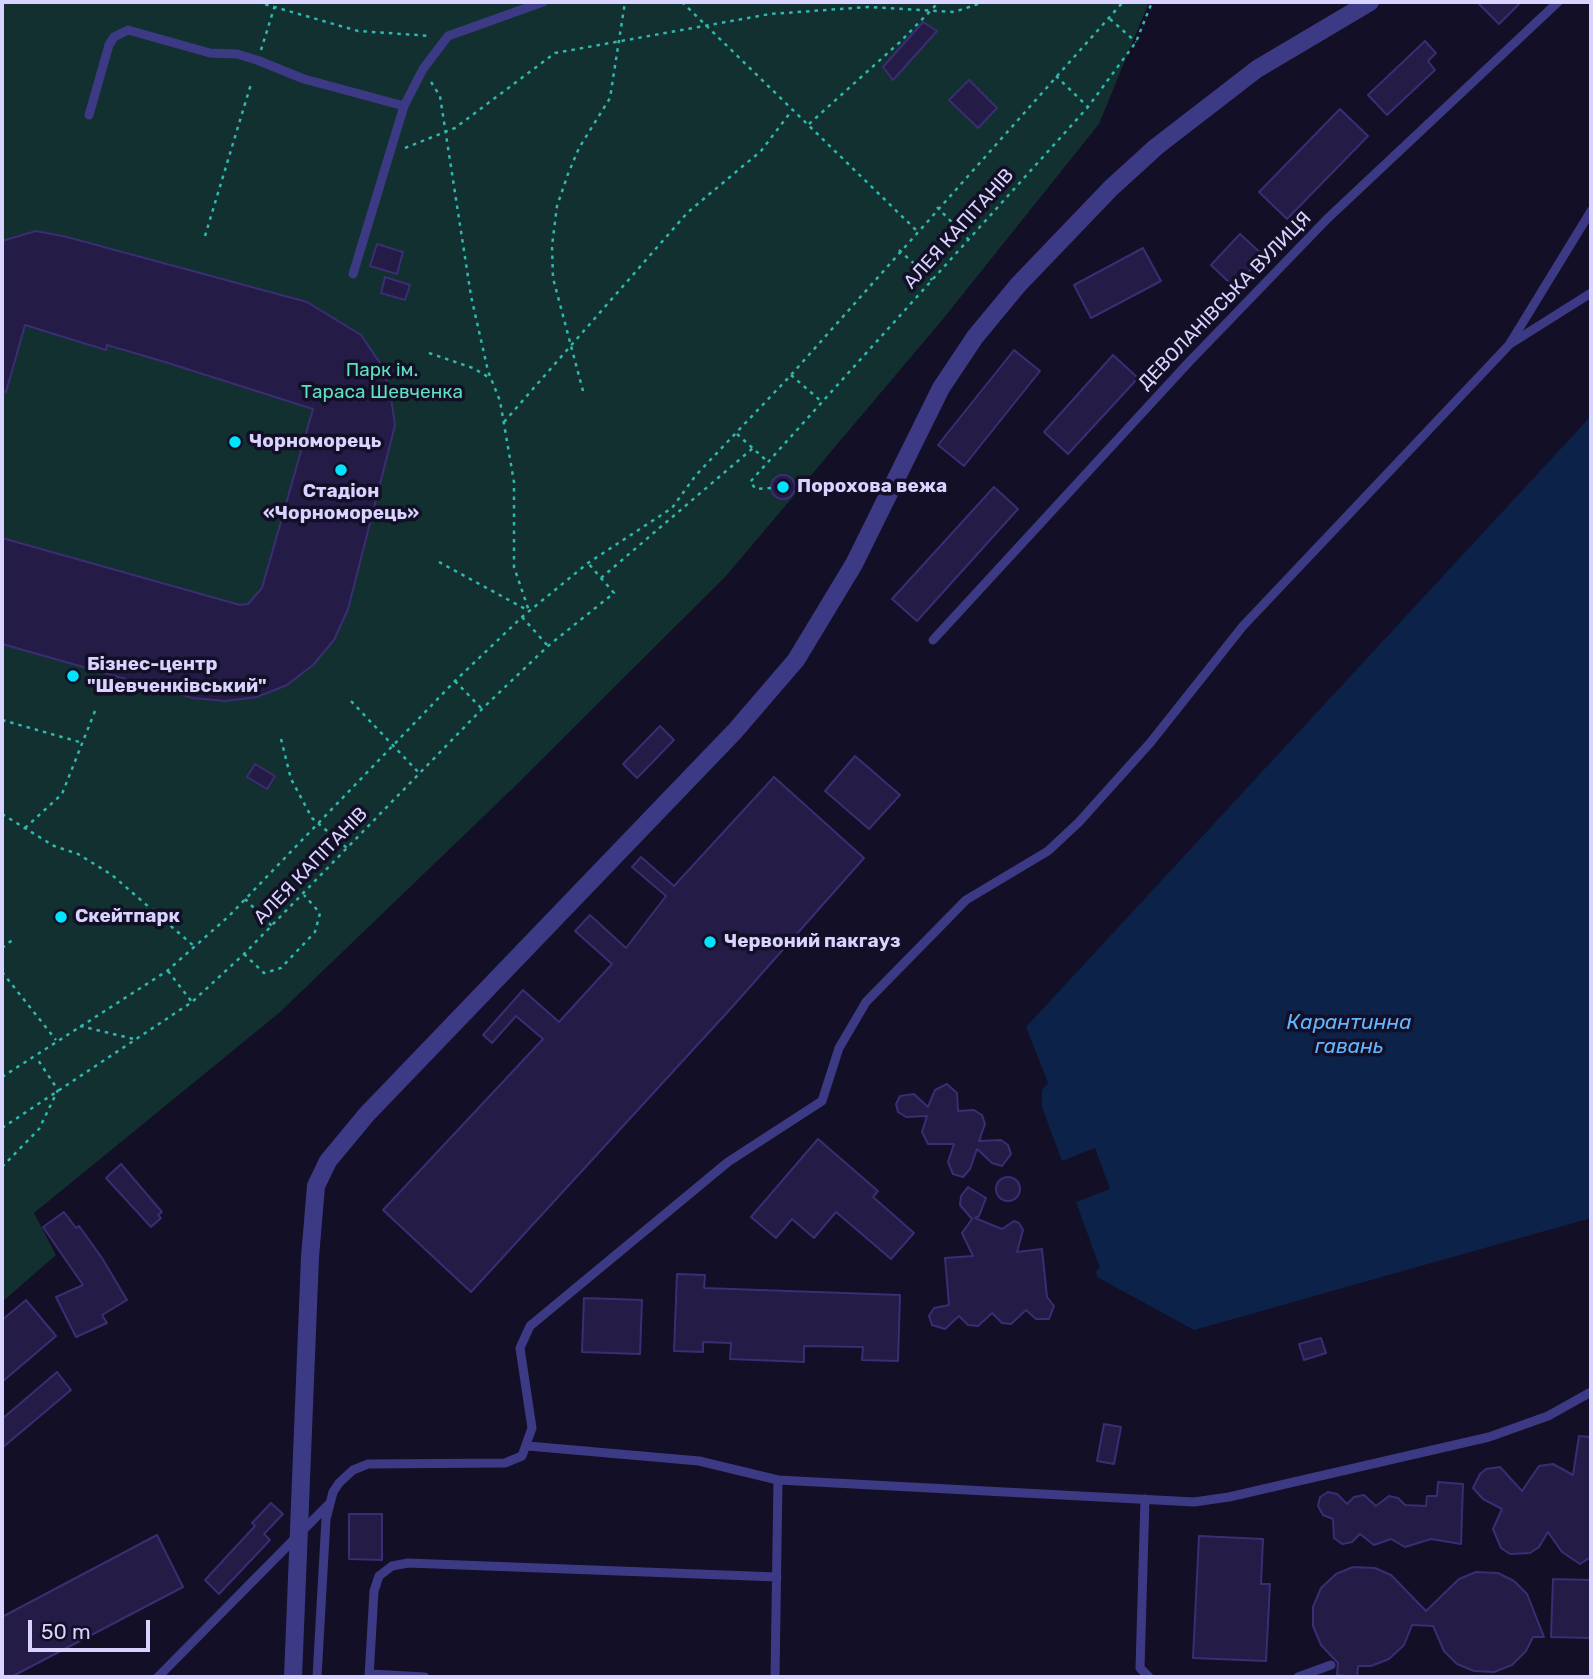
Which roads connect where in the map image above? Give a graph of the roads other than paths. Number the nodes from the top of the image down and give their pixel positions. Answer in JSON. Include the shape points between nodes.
{"nodes":[{"id":1,"x":543,"y":2,"type":"edge"},
{"id":2,"x":1370,"y":2,"type":"edge"},
{"id":3,"x":1558,"y":2,"type":"edge"},
{"id":4,"x":404,"y":106,"type":"junction"},
{"id":5,"x":89,"y":115,"type":"dead end"},
{"id":6,"x":1591,"y":211,"type":"edge"},
{"id":7,"x":353,"y":274,"type":"dead end"},
{"id":8,"x":1591,"y":293,"type":"edge"},
{"id":9,"x":1509,"y":345,"type":"junction"},
{"id":10,"x":933,"y":640,"type":"dead end"},
{"id":11,"x":1591,"y":1392,"type":"edge"},
{"id":12,"x":528,"y":1446,"type":"junction"},
{"id":13,"x":778,"y":1480,"type":"junction"},
{"id":14,"x":1145,"y":1499,"type":"junction"},
{"id":15,"x":329,"y":1503,"type":"junction"},
{"id":16,"x":777,"y":1577,"type":"junction"},
{"id":17,"x":1331,"y":1665,"type":"dead end"},
{"id":18,"x":370,"y":1676,"type":"edge"},
{"id":19,"x":158,"y":1677,"type":"edge"},
{"id":20,"x":293,"y":1677,"type":"edge"},
{"id":21,"x":317,"y":1677,"type":"edge"},
{"id":22,"x":425,"y":1677,"type":"edge"},
{"id":23,"x":775,"y":1677,"type":"edge"},
{"id":24,"x":1150,"y":1677,"type":"edge"},
{"id":25,"x":1298,"y":1677,"type":"edge"}],
"edges":[{"from":1,"to":4,"type":"lane","via":[[449,36],[423,69]]},
{"from":2,"to":20,"type":"street","bridge":true,"via":[[1257,69],[1183,126],[1111,188],[1018,285],[975,337],[942,388],[854,564],[796,660],[734,731],[367,1114],[328,1161],[316,1186],[310,1257]]},
{"from":3,"to":10,"type":"lane","name":"ДЕВОЛАНІВСЬКА ВУЛИЦЯ","via":[[1309,238]]},
{"from":4,"to":5,"type":"lane","via":[[304,79],[237,54],[210,53],[128,30],[108,45]]},
{"from":4,"to":7,"type":"lane"},
{"from":6,"to":9,"type":"lane"},
{"from":8,"to":9,"type":"lane"},
{"from":9,"to":12,"type":"lane","via":[[1243,626],[1150,743],[1079,822],[1048,851],[966,900],[866,1002],[839,1048],[816,1107],[728,1162],[530,1326],[520,1349],[531,1413]]},
{"from":11,"to":14,"type":"lane","via":[[1548,1416],[1489,1437],[1229,1497],[1194,1502]]},
{"from":12,"to":13,"type":"lane","via":[[699,1461]]},
{"from":12,"to":15,"type":"lane","via":[[518,1459],[505,1463],[368,1464],[345,1476]]},
{"from":13,"to":14,"type":"lane"},
{"from":13,"to":16,"type":"lane"},
{"from":14,"to":24,"type":"lane","via":[[1140,1668]]},
{"from":15,"to":19,"type":"lane"},
{"from":15,"to":21,"type":"lane"},
{"from":16,"to":18,"type":"lane","via":[[393,1566],[379,1576],[374,1591]]},
{"from":16,"to":23,"type":"lane"},
{"from":17,"to":25,"type":"lane"},
{"from":18,"to":22,"type":"lane"}]}
